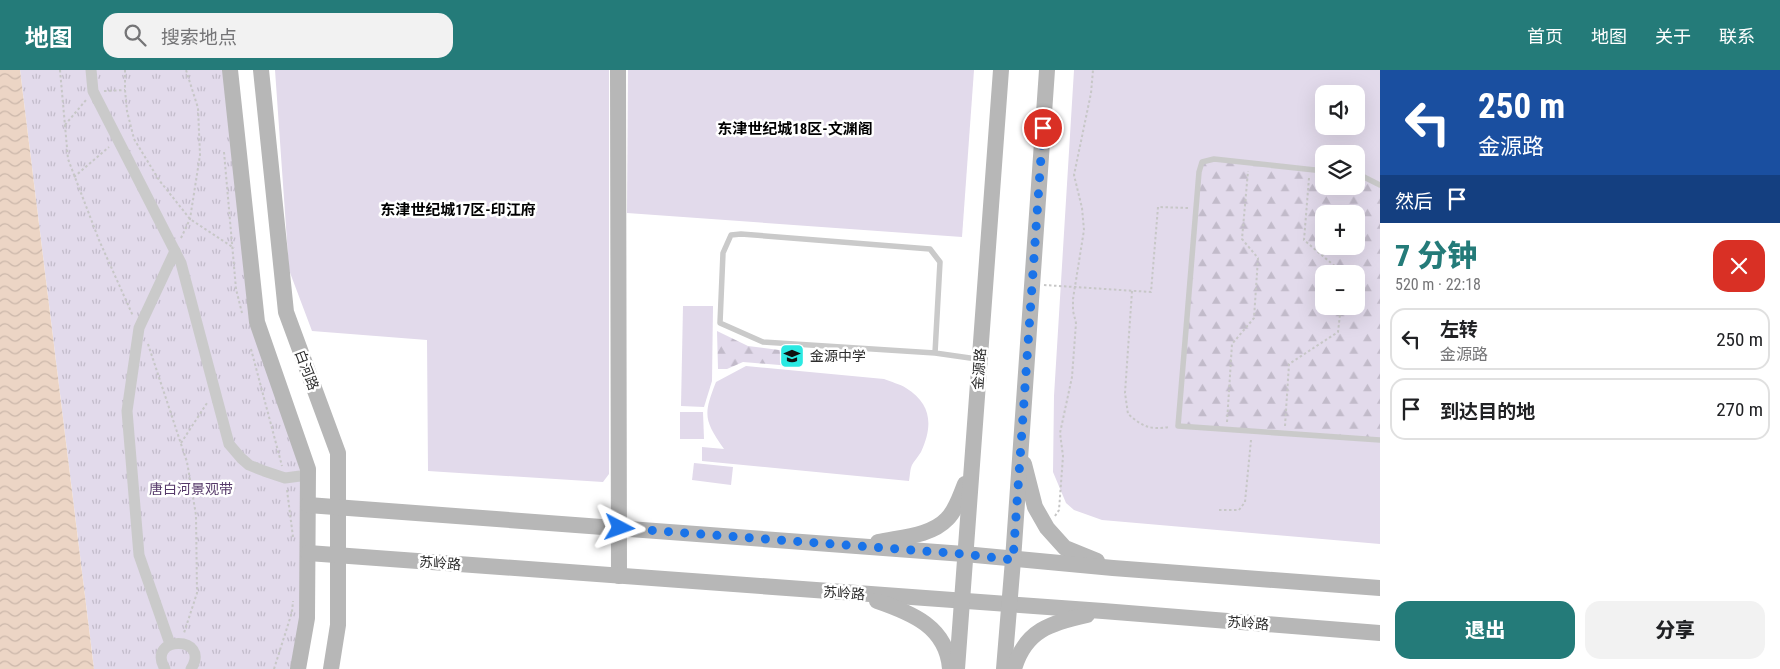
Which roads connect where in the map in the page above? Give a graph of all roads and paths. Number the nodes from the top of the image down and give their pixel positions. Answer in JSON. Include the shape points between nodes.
{"nodes":[{"id":1,"x":91,"y":70,"type":"edge"},
{"id":2,"x":125,"y":70,"type":"edge"},
{"id":3,"x":186,"y":70,"type":"edge"},
{"id":4,"x":230,"y":70,"type":"edge"},
{"id":5,"x":261,"y":70,"type":"edge"},
{"id":6,"x":618,"y":70,"type":"edge"},
{"id":7,"x":1047,"y":70,"type":"edge"},
{"id":8,"x":1092,"y":70,"type":"edge"},
{"id":9,"x":1000,"y":71,"type":"edge"},
{"id":10,"x":118,"y":139,"type":"junction"},
{"id":11,"x":224,"y":149,"type":"dead end"},
{"id":12,"x":1248,"y":163,"type":"junction"},
{"id":13,"x":1310,"y":170,"type":"junction"},
{"id":14,"x":1315,"y":170,"type":"edge"},
{"id":15,"x":74,"y":177,"type":"dead end"},
{"id":16,"x":1365,"y":178,"type":"edge"},
{"id":17,"x":1380,"y":185,"type":"edge"},
{"id":18,"x":1196,"y":208,"type":"junction"},
{"id":19,"x":190,"y":218,"type":"junction"},
{"id":20,"x":234,"y":248,"type":"junction"},
{"id":21,"x":175,"y":252,"type":"junction"},
{"id":22,"x":1333,"y":265,"type":"edge"},
{"id":23,"x":1032,"y":284,"type":"junction"},
{"id":24,"x":1075,"y":287,"type":"junction"},
{"id":25,"x":1132,"y":291,"type":"junction"},
{"id":26,"x":1340,"y":315,"type":"edge"},
{"id":27,"x":243,"y":317,"type":"dead end"},
{"id":28,"x":250,"y":346,"type":"dead end"},
{"id":29,"x":935,"y":352,"type":"junction"},
{"id":30,"x":979,"y":359,"type":"junction"},
{"id":31,"x":215,"y":391,"type":"junction"},
{"id":32,"x":1178,"y":426,"type":"junction"},
{"id":33,"x":1226,"y":430,"type":"junction"},
{"id":34,"x":1251,"y":431,"type":"junction"},
{"id":35,"x":1284,"y":434,"type":"junction"},
{"id":36,"x":1380,"y":440,"type":"edge"},
{"id":37,"x":181,"y":443,"type":"dead end"},
{"id":38,"x":1021,"y":448,"type":"junction"},
{"id":39,"x":972,"y":456,"type":"junction"},
{"id":40,"x":308,"y":475,"type":"junction"},
{"id":41,"x":285,"y":478,"type":"junction"},
{"id":42,"x":308,"y":505,"type":"junction"},
{"id":43,"x":338,"y":507,"type":"junction"},
{"id":44,"x":1218,"y":510,"type":"dead end"},
{"id":45,"x":620,"y":528,"type":"junction"},
{"id":46,"x":1046,"y":528,"type":"junction"},
{"id":47,"x":293,"y":537,"type":"dead end"},
{"id":48,"x":860,"y":546,"type":"junction"},
{"id":49,"x":308,"y":553,"type":"junction"},
{"id":50,"x":964,"y":554,"type":"junction"},
{"id":51,"x":338,"y":556,"type":"junction"},
{"id":52,"x":1013,"y":560,"type":"junction"},
{"id":53,"x":1113,"y":568,"type":"junction"},
{"id":54,"x":619,"y":576,"type":"junction"},
{"id":55,"x":1380,"y":588,"type":"edge"},
{"id":56,"x":294,"y":593,"type":"dead end"},
{"id":57,"x":856,"y":594,"type":"junction"},
{"id":58,"x":962,"y":601,"type":"junction"},
{"id":59,"x":1010,"y":604,"type":"junction"},
{"id":60,"x":1103,"y":611,"type":"junction"},
{"id":61,"x":1380,"y":632,"type":"edge"},
{"id":62,"x":170,"y":644,"type":"junction"},
{"id":63,"x":166,"y":669,"type":"edge"},
{"id":64,"x":191,"y":669,"type":"edge"},
{"id":65,"x":274,"y":669,"type":"edge"},
{"id":66,"x":298,"y":669,"type":"edge"},
{"id":67,"x":331,"y":669,"type":"edge"},
{"id":68,"x":950,"y":669,"type":"edge"},
{"id":69,"x":957,"y":669,"type":"edge"},
{"id":70,"x":1004,"y":669,"type":"edge"},
{"id":71,"x":1014,"y":669,"type":"edge"}],
"edges":[{"from":1,"to":10,"type":"street","via":[[93,91]]},
{"from":2,"to":19,"type":"path","via":[[127,111],[134,139],[158,180]]},
{"from":3,"to":19,"type":"path","via":[[198,108],[200,155]]},
{"from":4,"to":40,"type":"main road","via":[[257,322]]},
{"from":5,"to":43,"type":"main road","name":"白河路","via":[[286,312],[338,453]]},
{"from":6,"to":45,"type":"main road"},
{"from":7,"to":23,"type":"main road"},
{"from":8,"to":24,"type":"path","via":[[1091,93],[1074,175],[1084,230]]},
{"from":9,"to":30,"type":"main road","name":"金源路"},
{"from":10,"to":15,"type":"path"},
{"from":10,"to":21,"type":"street"},
{"from":11,"to":20,"type":"path"},
{"from":12,"to":13,"type":"lane"},
{"from":12,"to":18,"type":"lane","via":[[1214,159],[1202,162],[1198,172]]},
{"from":12,"to":33,"type":"path","via":[[1242,239],[1258,258],[1254,318],[1232,344]]},
{"from":13,"to":14,"type":"lane"},
{"from":13,"to":22,"type":"path","via":[[1304,240]]},
{"from":16,"to":17,"type":"lane"},
{"from":18,"to":25,"type":"path","via":[[1158,207],[1151,292]]},
{"from":18,"to":32,"type":"lane"},
{"from":19,"to":20,"type":"path"},
{"from":19,"to":21,"type":"path"},
{"from":20,"to":27,"type":"path","via":[[236,289]]},
{"from":21,"to":31,"type":"street","via":[[181,263]]},
{"from":21,"to":62,"type":"street","via":[[139,328],[127,411],[140,555]]},
{"from":23,"to":24,"type":"path"},
{"from":23,"to":38,"type":"main road"},
{"from":24,"to":25,"type":"path"},
{"from":24,"to":46,"type":"path","via":[[1072,377],[1060,433],[1063,456],[1059,510]]},
{"from":25,"to":32,"type":"path","via":[[1125,393],[1128,414],[1142,426]]},
{"from":26,"to":35,"type":"path","via":[[1338,332],[1289,364]]},
{"from":28,"to":41,"type":"path"},
{"from":29,"to":29,"type":"lane","via":[[763,342],[720,323],[723,253],[730,235],[930,249],[940,262]]},
{"from":29,"to":30,"type":"lane"},
{"from":30,"to":39,"type":"main road","name":"金源路"},
{"from":31,"to":37,"type":"path"},
{"from":31,"to":41,"type":"street","via":[[229,444],[250,465]]},
{"from":32,"to":33,"type":"lane"},
{"from":33,"to":34,"type":"lane"},
{"from":34,"to":35,"type":"lane"},
{"from":34,"to":44,"type":"path","via":[[1245,502],[1239,510]]},
{"from":35,"to":36,"type":"lane"},
{"from":38,"to":46,"type":"main road","via":[[1035,507]]},
{"from":38,"to":52,"type":"main road"},
{"from":39,"to":48,"type":"main road","via":[[957,505],[947,519],[930,531]]},
{"from":39,"to":50,"type":"main road","name":"金源路"},
{"from":40,"to":41,"type":"street"},
{"from":40,"to":42,"type":"main road"},
{"from":41,"to":47,"type":"path"},
{"from":42,"to":43,"type":"main road"},
{"from":42,"to":49,"type":"main road"},
{"from":43,"to":45,"type":"main road"},
{"from":43,"to":51,"type":"main road","name":"白河路"},
{"from":45,"to":48,"type":"main road"},
{"from":45,"to":54,"type":"main road"},
{"from":46,"to":53,"type":"main road","via":[[1065,548]]},
{"from":48,"to":50,"type":"main road"},
{"from":49,"to":51,"type":"main road","name":"苏岭路"},
{"from":49,"to":66,"type":"main road","via":[[307,618]]},
{"from":50,"to":52,"type":"main road"},
{"from":50,"to":58,"type":"main road","name":"金源路"},
{"from":51,"to":54,"type":"main road","name":"苏岭路"},
{"from":51,"to":67,"type":"main road","name":"白河路","via":[[338,625]]},
{"from":52,"to":53,"type":"main road"},
{"from":52,"to":59,"type":"main road"},
{"from":53,"to":55,"type":"main road"},
{"from":54,"to":57,"type":"main road","name":"苏岭路"},
{"from":56,"to":65,"type":"path","via":[[292,612]]},
{"from":57,"to":58,"type":"main road","name":"苏岭路"},
{"from":57,"to":68,"type":"main road","via":[[902,610],[924,622],[941,639],[949,655]]},
{"from":58,"to":59,"type":"main road","name":"苏岭路"},
{"from":58,"to":69,"type":"main road","name":"金源路"},
{"from":59,"to":60,"type":"main road","name":"苏岭路"},
{"from":59,"to":70,"type":"main road"},
{"from":60,"to":61,"type":"main road","name":"苏岭路"},
{"from":60,"to":71,"type":"main road","via":[[1054,622],[1032,636],[1016,659]]},
{"from":62,"to":63,"type":"street","via":[[162,658]]},
{"from":62,"to":64,"type":"street","via":[[181,642],[191,648],[195,658]]}]}
